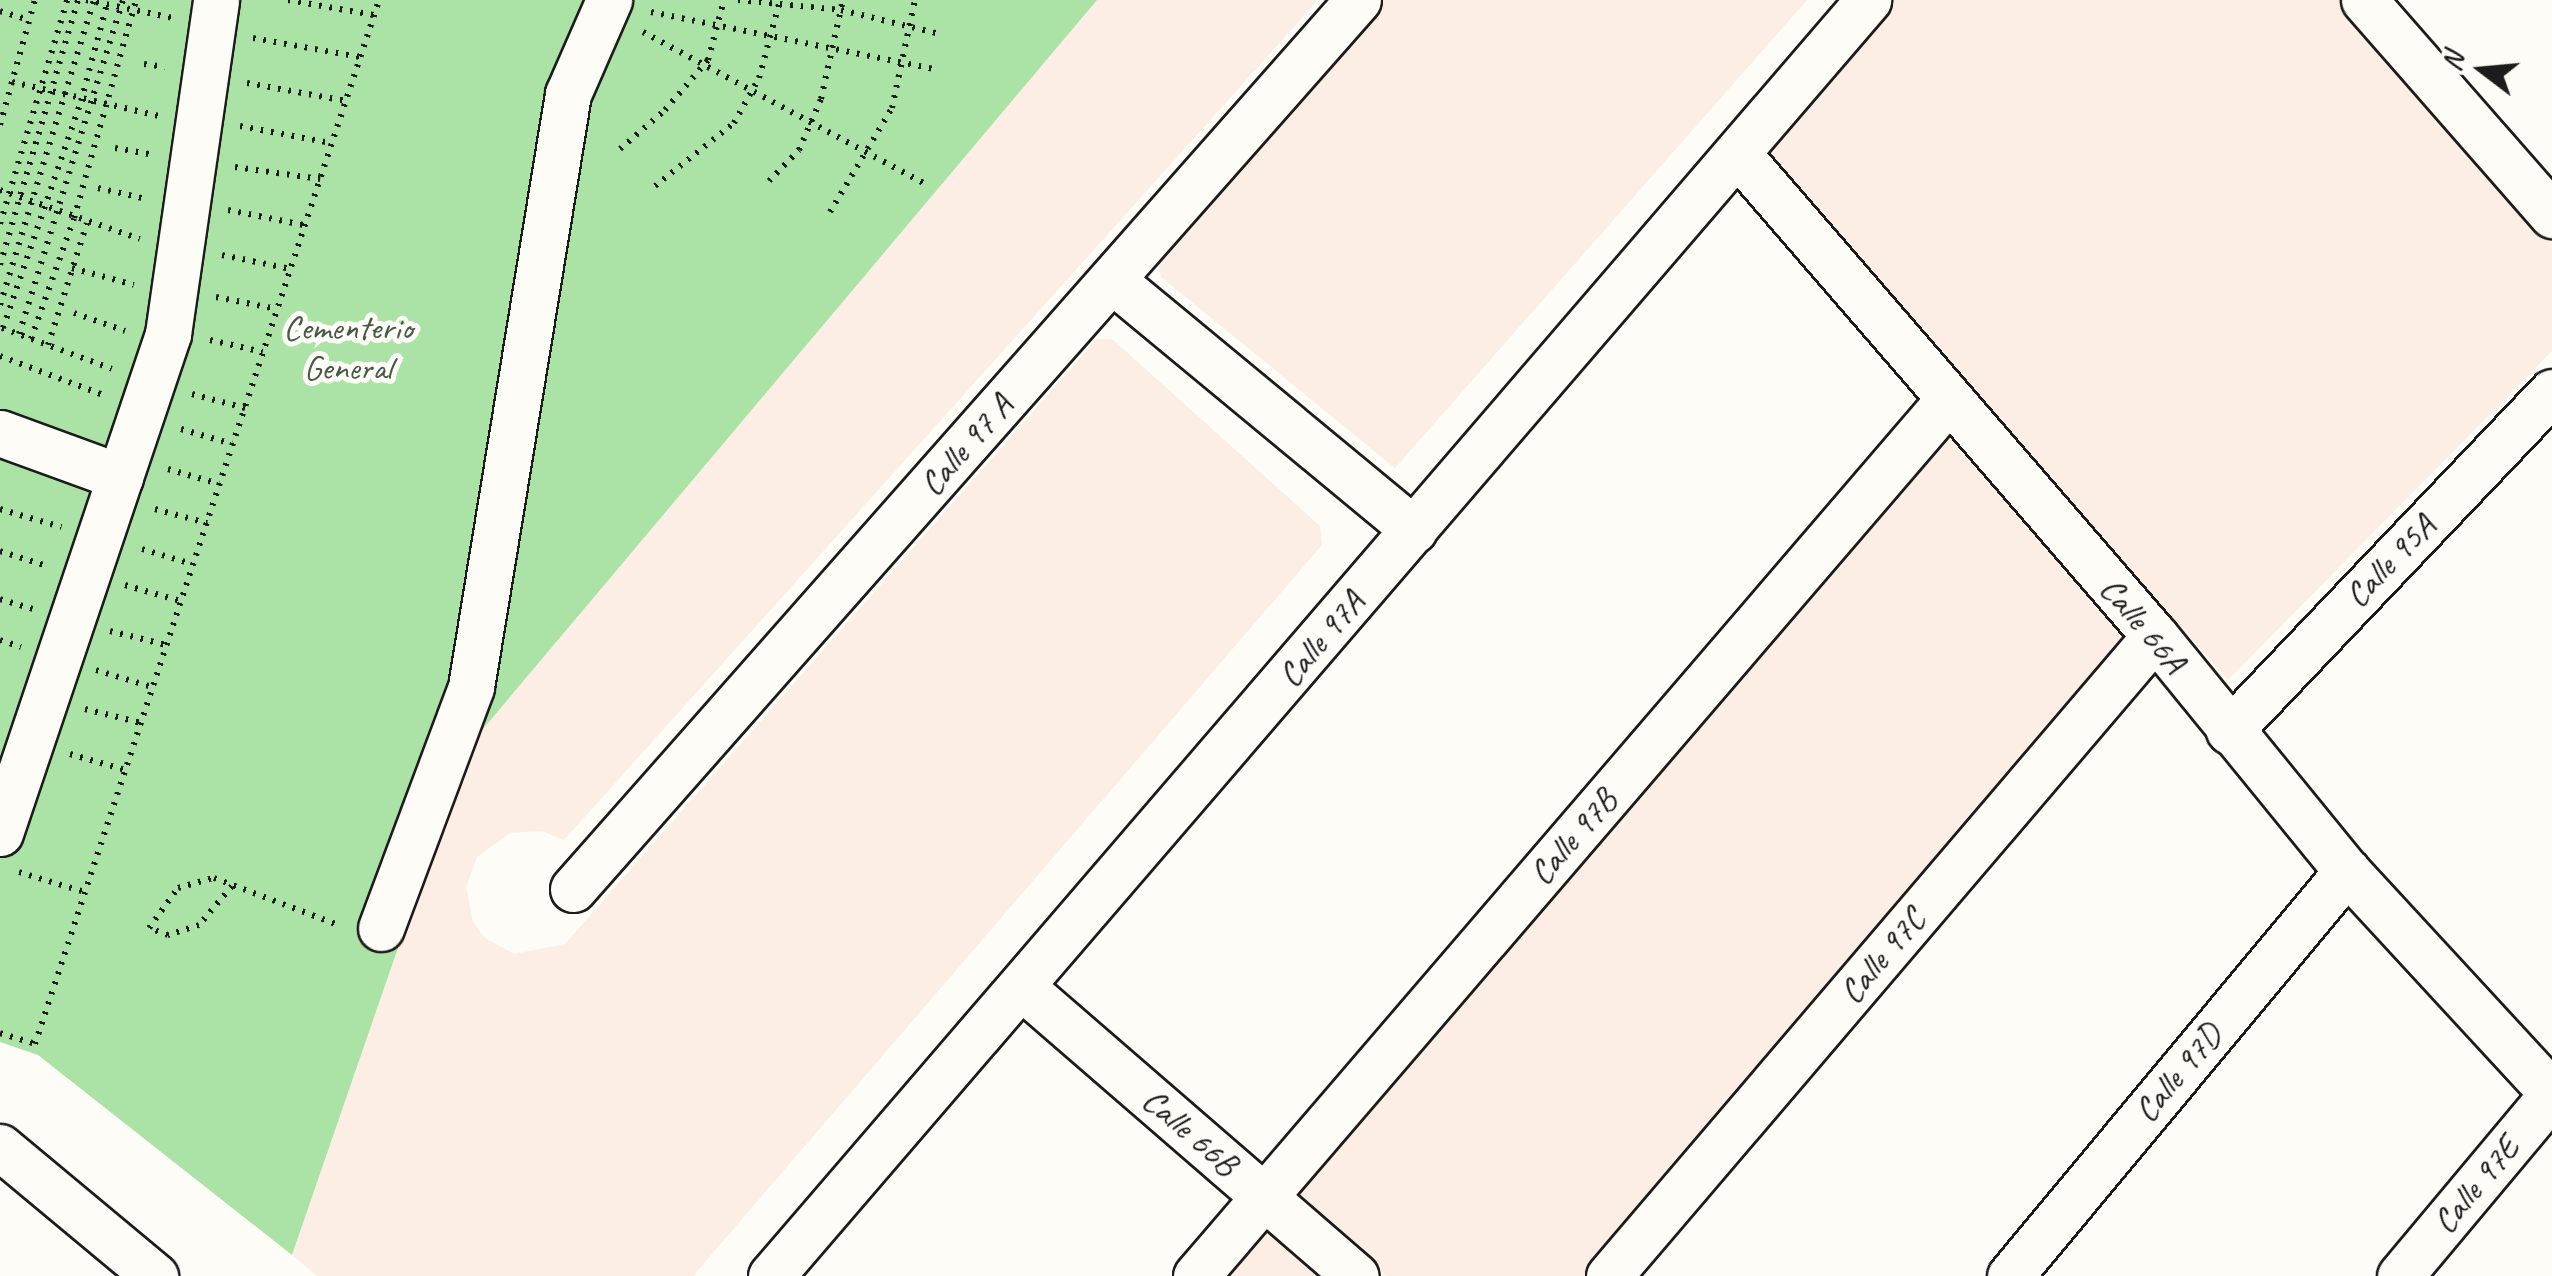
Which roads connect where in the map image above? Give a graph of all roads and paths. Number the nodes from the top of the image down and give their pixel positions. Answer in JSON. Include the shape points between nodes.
{"nodes":[{"id":1,"x":34,"y":0,"type":"edge"},
{"id":2,"x":67,"y":0,"type":"edge"},
{"id":3,"x":123,"y":0,"type":"edge"},
{"id":4,"x":136,"y":0,"type":"edge"},
{"id":5,"x":288,"y":0,"type":"edge"},
{"id":6,"x":379,"y":0,"type":"edge"},
{"id":7,"x":724,"y":0,"type":"edge"},
{"id":8,"x":738,"y":0,"type":"edge"},
{"id":9,"x":843,"y":0,"type":"edge"},
{"id":10,"x":915,"y":0,"type":"edge"},
{"id":11,"x":1358,"y":0,"type":"edge"},
{"id":12,"x":1868,"y":0,"type":"edge"},
{"id":13,"x":2364,"y":0,"type":"edge"},
{"id":14,"x":88,"y":1,"type":"edge"},
{"id":15,"x":780,"y":2,"type":"edge"},
{"id":16,"x":107,"y":3,"type":"edge"},
{"id":17,"x":630,"y":6,"type":"edge"},
{"id":18,"x":121,"y":10,"type":"junction"},
{"id":19,"x":199,"y":10,"type":"edge"},
{"id":20,"x":841,"y":10,"type":"junction"},
{"id":21,"x":0,"y":12,"type":"edge"},
{"id":22,"x":134,"y":12,"type":"junction"},
{"id":23,"x":374,"y":15,"type":"junction"},
{"id":24,"x":29,"y":20,"type":"junction"},
{"id":25,"x":719,"y":26,"type":"junction"},
{"id":26,"x":911,"y":27,"type":"junction"},
{"id":27,"x":643,"y":32,"type":"dead end"},
{"id":28,"x":936,"y":33,"type":"dead end"},
{"id":29,"x":772,"y":36,"type":"junction"},
{"id":30,"x":246,"y":37,"type":"dead end"},
{"id":31,"x":834,"y":50,"type":"junction"},
{"id":32,"x":360,"y":57,"type":"junction"},
{"id":33,"x":904,"y":63,"type":"junction"},
{"id":34,"x":703,"y":65,"type":"junction"},
{"id":35,"x":933,"y":70,"type":"dead end"},
{"id":36,"x":12,"y":82,"type":"junction"},
{"id":37,"x":239,"y":82,"type":"dead end"},
{"id":38,"x":40,"y":90,"type":"junction"},
{"id":39,"x":752,"y":91,"type":"junction"},
{"id":40,"x":51,"y":93,"type":"junction"},
{"id":41,"x":65,"y":96,"type":"junction"},
{"id":42,"x":81,"y":101,"type":"junction"},
{"id":43,"x":346,"y":101,"type":"junction"},
{"id":44,"x":94,"y":105,"type":"junction"},
{"id":45,"x":106,"y":108,"type":"junction"},
{"id":46,"x":168,"y":117,"type":"dead end"},
{"id":47,"x":810,"y":123,"type":"junction"},
{"id":48,"x":0,"y":125,"type":"edge"},
{"id":49,"x":234,"y":125,"type":"dead end"},
{"id":50,"x":332,"y":144,"type":"junction"},
{"id":51,"x":620,"y":149,"type":"dead end"},
{"id":52,"x":869,"y":154,"type":"junction"},
{"id":53,"x":1738,"y":154,"type":"junction"},
{"id":54,"x":227,"y":166,"type":"dead end"},
{"id":55,"x":320,"y":178,"type":"junction"},
{"id":56,"x":769,"y":180,"type":"dead end"},
{"id":57,"x":923,"y":183,"type":"dead end"},
{"id":58,"x":654,"y":186,"type":"dead end"},
{"id":59,"x":98,"y":188,"type":"dead end"},
{"id":60,"x":0,"y":190,"type":"edge"},
{"id":61,"x":10,"y":194,"type":"junction"},
{"id":62,"x":20,"y":198,"type":"junction"},
{"id":63,"x":154,"y":200,"type":"dead end"},
{"id":64,"x":34,"y":204,"type":"junction"},
{"id":65,"x":46,"y":208,"type":"junction"},
{"id":66,"x":220,"y":208,"type":"dead end"},
{"id":67,"x":830,"y":212,"type":"dead end"},
{"id":68,"x":60,"y":213,"type":"junction"},
{"id":69,"x":2552,"y":215,"type":"edge"},
{"id":70,"x":74,"y":218,"type":"junction"},
{"id":71,"x":87,"y":223,"type":"junction"},
{"id":72,"x":0,"y":224,"type":"edge"},
{"id":73,"x":304,"y":226,"type":"junction"},
{"id":74,"x":150,"y":242,"type":"dead end"},
{"id":75,"x":215,"y":254,"type":"dead end"},
{"id":76,"x":0,"y":265,"type":"edge"},
{"id":77,"x":72,"y":268,"type":"junction"},
{"id":78,"x":290,"y":269,"type":"junction"},
{"id":79,"x":1112,"y":280,"type":"junction"},
{"id":80,"x":144,"y":288,"type":"dead end"},
{"id":81,"x":207,"y":296,"type":"dead end"},
{"id":82,"x":0,"y":305,"type":"edge"},
{"id":83,"x":277,"y":309,"type":"junction"},
{"id":84,"x":74,"y":313,"type":"dead end"},
{"id":85,"x":2,"y":327,"type":"edge"},
{"id":86,"x":19,"y":334,"type":"junction"},
{"id":87,"x":135,"y":334,"type":"dead end"},
{"id":88,"x":200,"y":338,"type":"dead end"},
{"id":89,"x":32,"y":339,"type":"junction"},
{"id":90,"x":48,"y":345,"type":"junction"},
{"id":91,"x":263,"y":352,"type":"junction"},
{"id":92,"x":0,"y":356,"type":"edge"},
{"id":93,"x":119,"y":372,"type":"dead end"},
{"id":94,"x":182,"y":392,"type":"dead end"},
{"id":95,"x":2552,"y":392,"type":"edge"},
{"id":96,"x":110,"y":397,"type":"dead end"},
{"id":97,"x":1949,"y":398,"type":"junction"},
{"id":98,"x":245,"y":408,"type":"junction"},
{"id":99,"x":175,"y":427,"type":"dead end"},
{"id":100,"x":0,"y":434,"type":"edge"},
{"id":101,"x":232,"y":444,"type":"junction"},
{"id":102,"x":144,"y":484,"type":"junction"},
{"id":103,"x":220,"y":484,"type":"junction"},
{"id":104,"x":0,"y":509,"type":"edge"},
{"id":105,"x":207,"y":523,"type":"junction"},
{"id":106,"x":1414,"y":530,"type":"junction"},
{"id":107,"x":75,"y":532,"type":"dead end"},
{"id":108,"x":136,"y":547,"type":"dead end"},
{"id":109,"x":0,"y":551,"type":"edge"},
{"id":110,"x":193,"y":564,"type":"junction"},
{"id":111,"x":62,"y":571,"type":"dead end"},
{"id":112,"x":104,"y":580,"type":"dead end"},
{"id":113,"x":0,"y":598,"type":"edge"},
{"id":114,"x":180,"y":601,"type":"junction"},
{"id":115,"x":49,"y":614,"type":"dead end"},
{"id":116,"x":90,"y":625,"type":"dead end"},
{"id":117,"x":2154,"y":636,"type":"junction"},
{"id":118,"x":166,"y":645,"type":"junction"},
{"id":119,"x":77,"y":664,"type":"dead end"},
{"id":120,"x":152,"y":687,"type":"junction"},
{"id":121,"x":64,"y":704,"type":"dead end"},
{"id":122,"x":140,"y":723,"type":"junction"},
{"id":123,"x":2229,"y":730,"type":"junction"},
{"id":124,"x":50,"y":748,"type":"dead end"},
{"id":125,"x":125,"y":770,"type":"junction"},
{"id":126,"x":5,"y":851,"type":"edge"},
{"id":127,"x":2347,"y":870,"type":"junction"},
{"id":128,"x":232,"y":886,"type":"junction"},
{"id":129,"x":572,"y":889,"type":"dead end"},
{"id":130,"x":85,"y":892,"type":"junction"},
{"id":131,"x":370,"y":930,"type":"joint"},
{"id":132,"x":1023,"y":988,"type":"junction"},
{"id":133,"x":0,"y":1033,"type":"edge"},
{"id":134,"x":2552,"y":1094,"type":"edge"},
{"id":135,"x":0,"y":1147,"type":"edge"},
{"id":136,"x":1265,"y":1196,"type":"junction"},
{"id":137,"x":154,"y":1276,"type":"edge"},
{"id":138,"x":771,"y":1276,"type":"edge"},
{"id":139,"x":1196,"y":1276,"type":"edge"},
{"id":140,"x":1356,"y":1276,"type":"edge"},
{"id":141,"x":1609,"y":1276,"type":"edge"},
{"id":142,"x":2010,"y":1276,"type":"edge"},
{"id":143,"x":2400,"y":1276,"type":"edge"}],
"edges":[{"from":1,"to":24,"type":"path"},
{"from":2,"to":38,"type":"path"},
{"from":3,"to":18,"type":"path"},
{"from":4,"to":22,"type":"path"},
{"from":5,"to":23,"type":"path"},
{"from":6,"to":23,"type":"path"},
{"from":7,"to":25,"type":"path"},
{"from":8,"to":15,"type":"path"},
{"from":9,"to":20,"type":"path"},
{"from":10,"to":26,"type":"path"},
{"from":11,"to":79,"type":"street","name":"Calle 97 A"},
{"from":12,"to":53,"type":"street","name":"Calle 97A"},
{"from":13,"to":69,"type":"street"},
{"from":14,"to":16,"type":"path"},
{"from":14,"to":40,"type":"path"},
{"from":14,"to":41,"type":"path"},
{"from":15,"to":20,"type":"path"},
{"from":15,"to":29,"type":"path"},
{"from":16,"to":18,"type":"path"},
{"from":16,"to":42,"type":"path"},
{"from":17,"to":25,"type":"path"},
{"from":17,"to":131,"type":"street","via":[[568,94],[471,687]]},
{"from":18,"to":22,"type":"path"},
{"from":18,"to":44,"type":"path"},
{"from":19,"to":22,"type":"path"},
{"from":19,"to":102,"type":"street","via":[[168,334]]},
{"from":20,"to":26,"type":"path"},
{"from":20,"to":31,"type":"path"},
{"from":21,"to":24,"type":"path"},
{"from":22,"to":45,"type":"path"},
{"from":23,"to":32,"type":"path"},
{"from":24,"to":36,"type":"path"},
{"from":25,"to":29,"type":"path"},
{"from":25,"to":34,"type":"path"},
{"from":26,"to":28,"type":"path"},
{"from":26,"to":33,"type":"path"},
{"from":27,"to":34,"type":"path"},
{"from":29,"to":31,"type":"path"},
{"from":29,"to":39,"type":"path"},
{"from":30,"to":32,"type":"path"},
{"from":31,"to":33,"type":"path"},
{"from":31,"to":47,"type":"path"},
{"from":32,"to":43,"type":"path"},
{"from":33,"to":35,"type":"path"},
{"from":33,"to":52,"type":"path"},
{"from":34,"to":39,"type":"path"},
{"from":34,"to":51,"type":"path","via":[[666,110]]},
{"from":36,"to":38,"type":"path"},
{"from":36,"to":48,"type":"path"},
{"from":37,"to":43,"type":"path"},
{"from":38,"to":40,"type":"path"},
{"from":38,"to":61,"type":"path"},
{"from":39,"to":47,"type":"path"},
{"from":39,"to":58,"type":"path","via":[[734,123]]},
{"from":40,"to":41,"type":"path"},
{"from":40,"to":62,"type":"path"},
{"from":41,"to":42,"type":"path"},
{"from":41,"to":64,"type":"path"},
{"from":42,"to":44,"type":"path"},
{"from":42,"to":65,"type":"path"},
{"from":43,"to":50,"type":"path"},
{"from":44,"to":45,"type":"path"},
{"from":44,"to":68,"type":"path"},
{"from":45,"to":46,"type":"path"},
{"from":45,"to":70,"type":"path"},
{"from":47,"to":52,"type":"path"},
{"from":47,"to":56,"type":"path","via":[[799,150]]},
{"from":49,"to":50,"type":"path"},
{"from":50,"to":55,"type":"path"},
{"from":52,"to":57,"type":"path"},
{"from":52,"to":67,"type":"path"},
{"from":53,"to":97,"type":"street","name":"Calle 66A"},
{"from":53,"to":106,"type":"street","name":"Calle 97A"},
{"from":54,"to":55,"type":"path"},
{"from":55,"to":73,"type":"path"},
{"from":59,"to":63,"type":"path"},
{"from":60,"to":61,"type":"path"},
{"from":61,"to":62,"type":"path"},
{"from":61,"to":72,"type":"path"},
{"from":62,"to":64,"type":"path"},
{"from":62,"to":76,"type":"path"},
{"from":64,"to":65,"type":"path"},
{"from":64,"to":82,"type":"path"},
{"from":65,"to":68,"type":"path"},
{"from":65,"to":85,"type":"path"},
{"from":66,"to":73,"type":"path"},
{"from":68,"to":70,"type":"path"},
{"from":68,"to":86,"type":"path"},
{"from":70,"to":71,"type":"path"},
{"from":70,"to":89,"type":"path"},
{"from":71,"to":74,"type":"path"},
{"from":71,"to":77,"type":"path"},
{"from":73,"to":78,"type":"path"},
{"from":75,"to":78,"type":"path"},
{"from":77,"to":80,"type":"path"},
{"from":77,"to":90,"type":"path"},
{"from":78,"to":83,"type":"path"},
{"from":79,"to":106,"type":"street"},
{"from":79,"to":129,"type":"street","name":"Calle 97 A"},
{"from":81,"to":83,"type":"path"},
{"from":83,"to":91,"type":"path"},
{"from":84,"to":87,"type":"path"},
{"from":85,"to":86,"type":"path"},
{"from":86,"to":89,"type":"path"},
{"from":88,"to":91,"type":"path"},
{"from":89,"to":90,"type":"path"},
{"from":90,"to":93,"type":"path"},
{"from":91,"to":98,"type":"path"},
{"from":92,"to":96,"type":"path"},
{"from":94,"to":98,"type":"path"},
{"from":95,"to":123,"type":"street","name":"Calle 95A"},
{"from":97,"to":117,"type":"street","name":"Calle 66A"},
{"from":97,"to":136,"type":"street","name":"Calle 97B"},
{"from":98,"to":101,"type":"path"},
{"from":99,"to":101,"type":"path"},
{"from":100,"to":102,"type":"street"},
{"from":101,"to":103,"type":"path"},
{"from":102,"to":103,"type":"path"},
{"from":102,"to":105,"type":"path"},
{"from":102,"to":126,"type":"street"},
{"from":103,"to":105,"type":"path"},
{"from":104,"to":107,"type":"path"},
{"from":105,"to":110,"type":"path"},
{"from":106,"to":132,"type":"street","name":"Calle 97A"},
{"from":108,"to":110,"type":"path"},
{"from":109,"to":111,"type":"path"},
{"from":110,"to":114,"type":"path"},
{"from":112,"to":114,"type":"path"},
{"from":113,"to":115,"type":"path"},
{"from":114,"to":118,"type":"path"},
{"from":116,"to":118,"type":"path"},
{"from":117,"to":123,"type":"street","name":"Calle 66A"},
{"from":117,"to":141,"type":"street","name":"Calle 97C"},
{"from":118,"to":120,"type":"path"},
{"from":119,"to":120,"type":"path"},
{"from":120,"to":122,"type":"path"},
{"from":121,"to":122,"type":"path"},
{"from":122,"to":125,"type":"path"},
{"from":123,"to":127,"type":"street","name":"Calle 66A"},
{"from":124,"to":125,"type":"path"},
{"from":125,"to":130,"type":"path"},
{"from":126,"to":130,"type":"path"},
{"from":127,"to":134,"type":"street","name":"Calle 66A"},
{"from":127,"to":142,"type":"street","name":"Calle 97D"},
{"from":128,"to":128,"type":"path","via":[[214,878],[178,888],[149,928],[168,935],[198,925]]},
{"from":128,"to":131,"type":"path"},
{"from":130,"to":133,"type":"path","via":[[35,1044]]},
{"from":132,"to":136,"type":"street","name":"Calle 66B"},
{"from":132,"to":138,"type":"street","name":"Calle 97A"},
{"from":134,"to":143,"type":"street","name":"Calle 97E"},
{"from":135,"to":137,"type":"street"},
{"from":136,"to":139,"type":"street","name":"Calle 97B"},
{"from":136,"to":140,"type":"street","name":"Calle 66B"}]}
